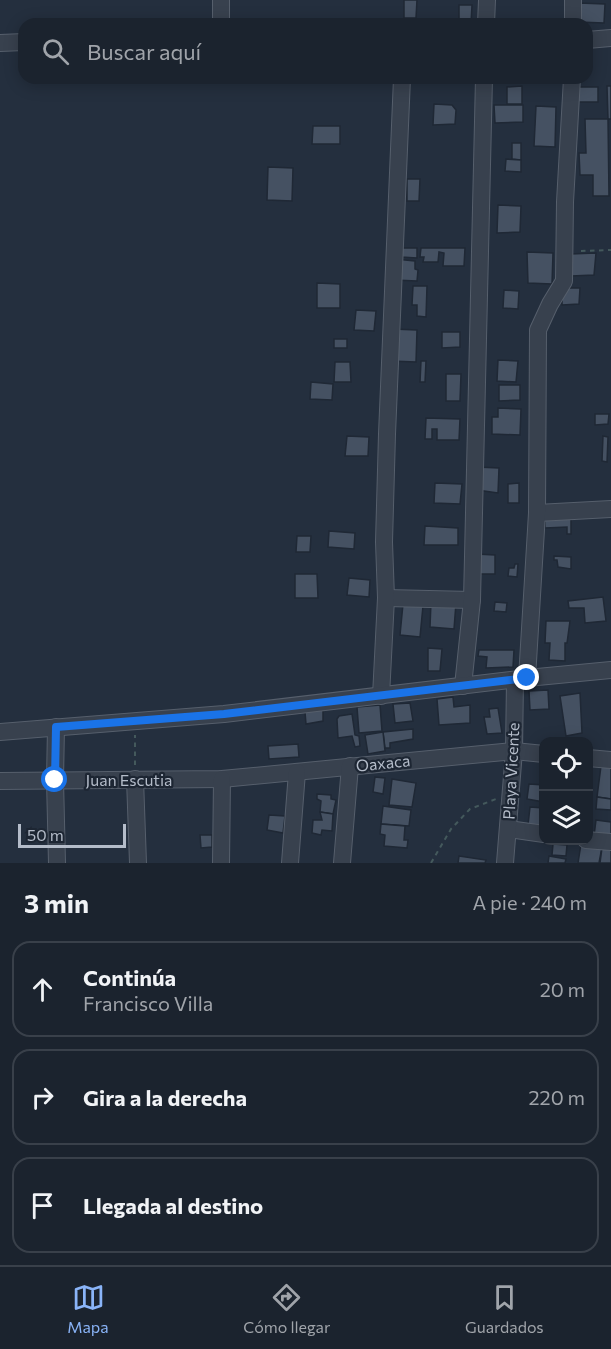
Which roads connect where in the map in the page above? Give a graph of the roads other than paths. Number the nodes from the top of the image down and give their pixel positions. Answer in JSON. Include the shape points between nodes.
{"nodes":[{"id":1,"x":221,"y":0,"type":"edge"},
{"id":2,"x":487,"y":0,"type":"edge"},
{"id":3,"x":573,"y":0,"type":"edge"},
{"id":4,"x":221,"y":18,"type":"edge"},
{"id":5,"x":486,"y":18,"type":"edge"},
{"id":6,"x":573,"y":18,"type":"edge"},
{"id":7,"x":611,"y":38,"type":"edge"},
{"id":8,"x":593,"y":40,"type":"edge"},
{"id":9,"x":18,"y":42,"type":"edge"},
{"id":10,"x":0,"y":43,"type":"edge"},
{"id":11,"x":402,"y":84,"type":"edge"},
{"id":12,"x":484,"y":84,"type":"edge"},
{"id":13,"x":572,"y":84,"type":"edge"},
{"id":14,"x":611,"y":509,"type":"edge"},
{"id":15,"x":537,"y":513,"type":"junction"},
{"id":16,"x":386,"y":598,"type":"junction"},
{"id":17,"x":472,"y":600,"type":"junction"},
{"id":18,"x":611,"y":670,"type":"edge"},
{"id":19,"x":521,"y":679,"type":"junction"},
{"id":20,"x":463,"y":686,"type":"junction"},
{"id":21,"x":381,"y":696,"type":"junction"},
{"id":22,"x":56,"y":727,"type":"junction"},
{"id":23,"x":0,"y":732,"type":"edge"},
{"id":24,"x":514,"y":751,"type":"junction"},
{"id":25,"x":539,"y":754,"type":"edge"},
{"id":26,"x":593,"y":758,"type":"edge"},
{"id":27,"x":611,"y":760,"type":"edge"},
{"id":28,"x":350,"y":766,"type":"junction"},
{"id":29,"x":297,"y":772,"type":"junction"},
{"id":30,"x":135,"y":779,"type":"junction"},
{"id":31,"x":222,"y":779,"type":"junction"},
{"id":32,"x":55,"y":780,"type":"junction"},
{"id":33,"x":0,"y":781,"type":"edge"},
{"id":34,"x":508,"y":829,"type":"junction"},
{"id":35,"x":539,"y":833,"type":"edge"},
{"id":36,"x":593,"y":841,"type":"edge"},
{"id":37,"x":611,"y":842,"type":"edge"},
{"id":38,"x":57,"y":863,"type":"edge"},
{"id":39,"x":138,"y":863,"type":"edge"},
{"id":40,"x":221,"y":863,"type":"edge"},
{"id":41,"x":290,"y":863,"type":"edge"},
{"id":42,"x":342,"y":863,"type":"edge"},
{"id":43,"x":505,"y":863,"type":"edge"}],
"edges":[{"from":1,"to":4,"type":"street"},
{"from":2,"to":5,"type":"street"},
{"from":3,"to":6,"type":"street"},
{"from":7,"to":8,"type":"street"},
{"from":9,"to":10,"type":"street"},
{"from":11,"to":16,"type":"street","via":[[387,434]]},
{"from":12,"to":17,"type":"street"},
{"from":13,"to":15,"type":"street","name":"Playa Vicente","via":[[564,281],[538,330]]},
{"from":14,"to":15,"type":"street"},
{"from":15,"to":19,"type":"street","name":"Playa Vicente"},
{"from":16,"to":17,"type":"street"},
{"from":16,"to":21,"type":"street"},
{"from":17,"to":20,"type":"street"},
{"from":18,"to":19,"type":"street"},
{"from":19,"to":20,"type":"street"},
{"from":19,"to":24,"type":"street","name":"Playa Vicente"},
{"from":20,"to":21,"type":"street"},
{"from":21,"to":22,"type":"street","via":[[224,714]]},
{"from":22,"to":23,"type":"street"},
{"from":22,"to":32,"type":"street"},
{"from":24,"to":25,"type":"street","name":"Oaxaca"},
{"from":24,"to":28,"type":"street","name":"Oaxaca"},
{"from":24,"to":34,"type":"street","name":"Playa Vicente"},
{"from":26,"to":27,"type":"street"},
{"from":28,"to":29,"type":"street","name":"Oaxaca"},
{"from":28,"to":42,"type":"street"},
{"from":29,"to":31,"type":"street","name":"Oaxaca"},
{"from":29,"to":41,"type":"street"},
{"from":30,"to":31,"type":"street","name":"Juan Escutia"},
{"from":30,"to":32,"type":"street","name":"Juan Escutia"},
{"from":30,"to":39,"type":"street"},
{"from":31,"to":40,"type":"street"},
{"from":32,"to":33,"type":"street","name":"Juan Escutia"},
{"from":32,"to":38,"type":"street"},
{"from":34,"to":35,"type":"street"},
{"from":34,"to":43,"type":"street","name":"Playa Vicente"},
{"from":36,"to":37,"type":"street"}]}
